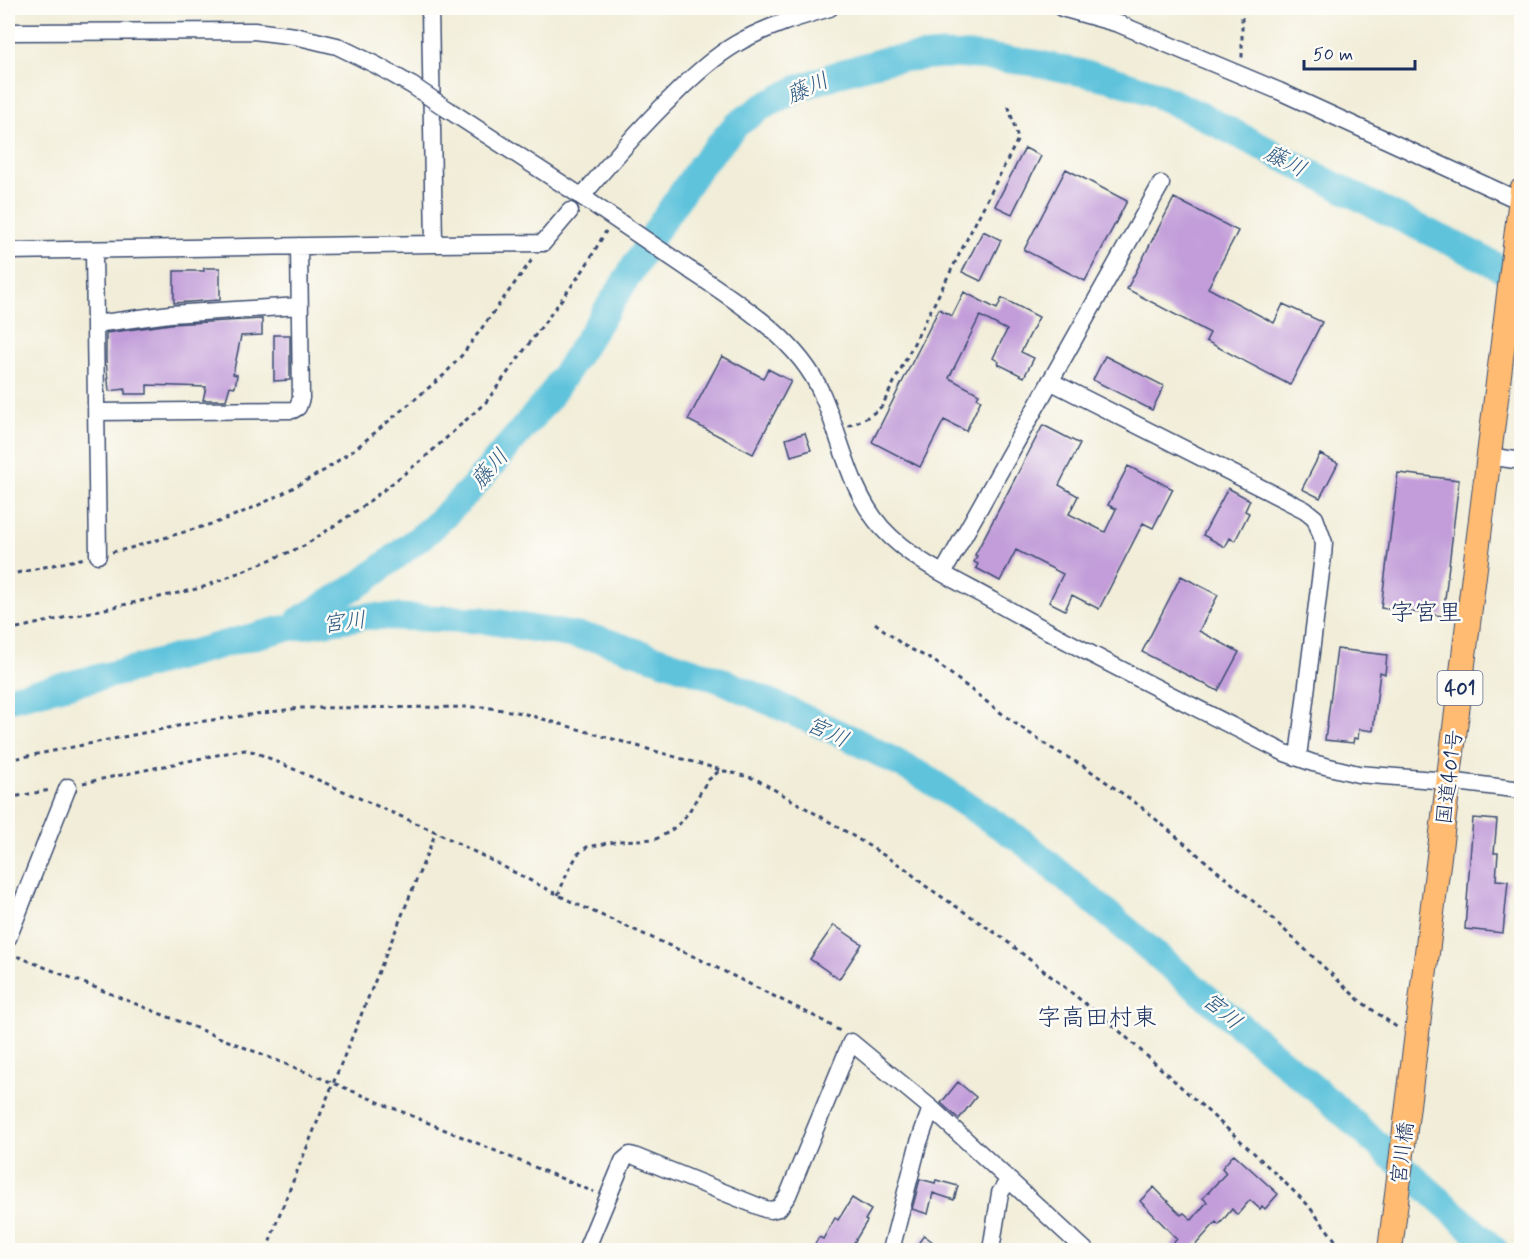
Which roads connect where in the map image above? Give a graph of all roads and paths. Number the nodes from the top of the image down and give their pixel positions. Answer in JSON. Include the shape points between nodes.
{"nodes":[{"id":1,"x":430,"y":8,"type":"edge"},
{"id":2,"x":830,"y":8,"type":"edge"},
{"id":3,"x":1062,"y":8,"type":"edge"},
{"id":4,"x":1242,"y":8,"type":"edge"},
{"id":5,"x":8,"y":32,"type":"edge"},
{"id":6,"x":1243,"y":76,"type":"junction"},
{"id":7,"x":1008,"y":104,"type":"dead end"},
{"id":8,"x":1161,"y":184,"type":"dead end"},
{"id":9,"x":589,"y":196,"type":"junction"},
{"id":10,"x":1520,"y":199,"type":"edge"},
{"id":11,"x":570,"y":211,"type":"dead end"},
{"id":12,"x":608,"y":228,"type":"dead end"},
{"id":13,"x":543,"y":243,"type":"junction"},
{"id":14,"x":434,"y":244,"type":"junction"},
{"id":15,"x":299,"y":246,"type":"junction"},
{"id":16,"x":94,"y":250,"type":"junction"},
{"id":17,"x":8,"y":251,"type":"edge"},
{"id":18,"x":300,"y":306,"type":"junction"},
{"id":19,"x":95,"y":324,"type":"junction"},
{"id":20,"x":1050,"y":381,"type":"junction"},
{"id":21,"x":97,"y":412,"type":"junction"},
{"id":22,"x":835,"y":430,"type":"junction"},
{"id":23,"x":1488,"y":456,"type":"junction"},
{"id":24,"x":1521,"y":461,"type":"edge"},
{"id":25,"x":99,"y":555,"type":"junction"},
{"id":26,"x":943,"y":573,"type":"junction"},
{"id":27,"x":8,"y":575,"type":"edge"},
{"id":28,"x":875,"y":623,"type":"dead end"},
{"id":29,"x":8,"y":630,"type":"edge"},
{"id":30,"x":1298,"y":757,"type":"junction"},
{"id":31,"x":8,"y":760,"type":"edge"},
{"id":32,"x":725,"y":771,"type":"junction"},
{"id":33,"x":1448,"y":781,"type":"junction"},
{"id":34,"x":68,"y":787,"type":"junction"},
{"id":35,"x":1521,"y":790,"type":"edge"},
{"id":36,"x":8,"y":798,"type":"edge"},
{"id":37,"x":436,"y":832,"type":"junction"},
{"id":38,"x":558,"y":895,"type":"junction"},
{"id":39,"x":8,"y":938,"type":"edge"},
{"id":40,"x":8,"y":952,"type":"edge"},
{"id":41,"x":851,"y":1042,"type":"junction"},
{"id":42,"x":1415,"y":1048,"type":"junction"},
{"id":43,"x":333,"y":1083,"type":"junction"},
{"id":44,"x":931,"y":1108,"type":"junction"},
{"id":45,"x":1008,"y":1181,"type":"junction"},
{"id":46,"x":608,"y":1198,"type":"junction"},
{"id":47,"x":267,"y":1251,"type":"edge"},
{"id":48,"x":586,"y":1251,"type":"edge"},
{"id":49,"x":891,"y":1251,"type":"edge"},
{"id":50,"x":992,"y":1251,"type":"edge"},
{"id":51,"x":1085,"y":1251,"type":"edge"},
{"id":52,"x":1343,"y":1251,"type":"edge"},
{"id":53,"x":1390,"y":1251,"type":"edge"}],
"edges":[{"from":1,"to":14,"type":"street"},
{"from":2,"to":9,"type":"street","via":[[795,18],[736,44],[692,77],[643,124]]},
{"from":3,"to":6,"type":"street","via":[[1119,24]]},
{"from":4,"to":6,"type":"path"},
{"from":5,"to":9,"type":"street","bridge":true,"via":[[254,31],[337,46],[413,86]]},
{"from":6,"to":10,"type":"street"},
{"from":7,"to":22,"type":"path","via":[[1018,139],[882,406],[871,417]]},
{"from":8,"to":20,"type":"street"},
{"from":9,"to":22,"type":"street","bridge":true,"via":[[721,291],[794,350],[821,391]]},
{"from":10,"to":23,"type":"highway","name":"国道401号","number":"401"},
{"from":11,"to":13,"type":"street"},
{"from":12,"to":29,"type":"path","via":[[584,269],[486,402],[423,459],[304,546],[201,588]]},
{"from":13,"to":14,"type":"street"},
{"from":13,"to":25,"type":"path","via":[[444,375],[360,445],[324,470],[248,510]]},
{"from":14,"to":15,"type":"street"},
{"from":15,"to":16,"type":"street"},
{"from":15,"to":18,"type":"street"},
{"from":16,"to":17,"type":"street"},
{"from":16,"to":19,"type":"street"},
{"from":18,"to":19,"type":"street","via":[[170,314]]},
{"from":18,"to":21,"type":"street","via":[[301,398],[293,410]]},
{"from":19,"to":21,"type":"street"},
{"from":20,"to":26,"type":"street"},
{"from":20,"to":30,"type":"street","via":[[1316,518],[1324,543]]},
{"from":21,"to":25,"type":"street"},
{"from":22,"to":26,"type":"street","via":[[862,499],[881,526],[907,552]]},
{"from":23,"to":24,"type":"street"},
{"from":23,"to":33,"type":"highway","name":"国道401号","number":"401"},
{"from":25,"to":27,"type":"path"},
{"from":26,"to":30,"type":"street","via":[[1041,628]]},
{"from":28,"to":42,"type":"path","via":[[903,645],[934,661],[1042,742],[1140,806],[1260,907]]},
{"from":30,"to":33,"type":"street","via":[[1358,774]]},
{"from":31,"to":32,"type":"path","via":[[198,722],[300,708],[484,707],[522,713]]},
{"from":32,"to":38,"type":"path","via":[[707,781],[690,810],[669,832],[656,839],[587,847],[578,854]]},
{"from":32,"to":52,"type":"path","via":[[756,779],[840,828],[906,868],[924,885],[1000,936],[1116,1028],[1254,1153],[1307,1204]]},
{"from":33,"to":35,"type":"street"},
{"from":33,"to":42,"type":"highway","name":"国道401号","number":"401"},
{"from":34,"to":36,"type":"path"},
{"from":34,"to":37,"type":"path","via":[[246,750]]},
{"from":34,"to":39,"type":"street"},
{"from":37,"to":38,"type":"path"},
{"from":37,"to":43,"type":"path"},
{"from":38,"to":41,"type":"path","via":[[820,1019]]},
{"from":40,"to":43,"type":"path"},
{"from":41,"to":44,"type":"street"},
{"from":41,"to":46,"type":"street","via":[[788,1195],[779,1208],[765,1209],[630,1155],[623,1161]]},
{"from":42,"to":53,"type":"highway","name":"宮川橋","number":"401"},
{"from":43,"to":46,"type":"path"},
{"from":43,"to":47,"type":"path"},
{"from":44,"to":45,"type":"street"},
{"from":44,"to":49,"type":"street"},
{"from":45,"to":50,"type":"street","via":[[1000,1193]]},
{"from":45,"to":51,"type":"street"},
{"from":46,"to":48,"type":"street"}]}
